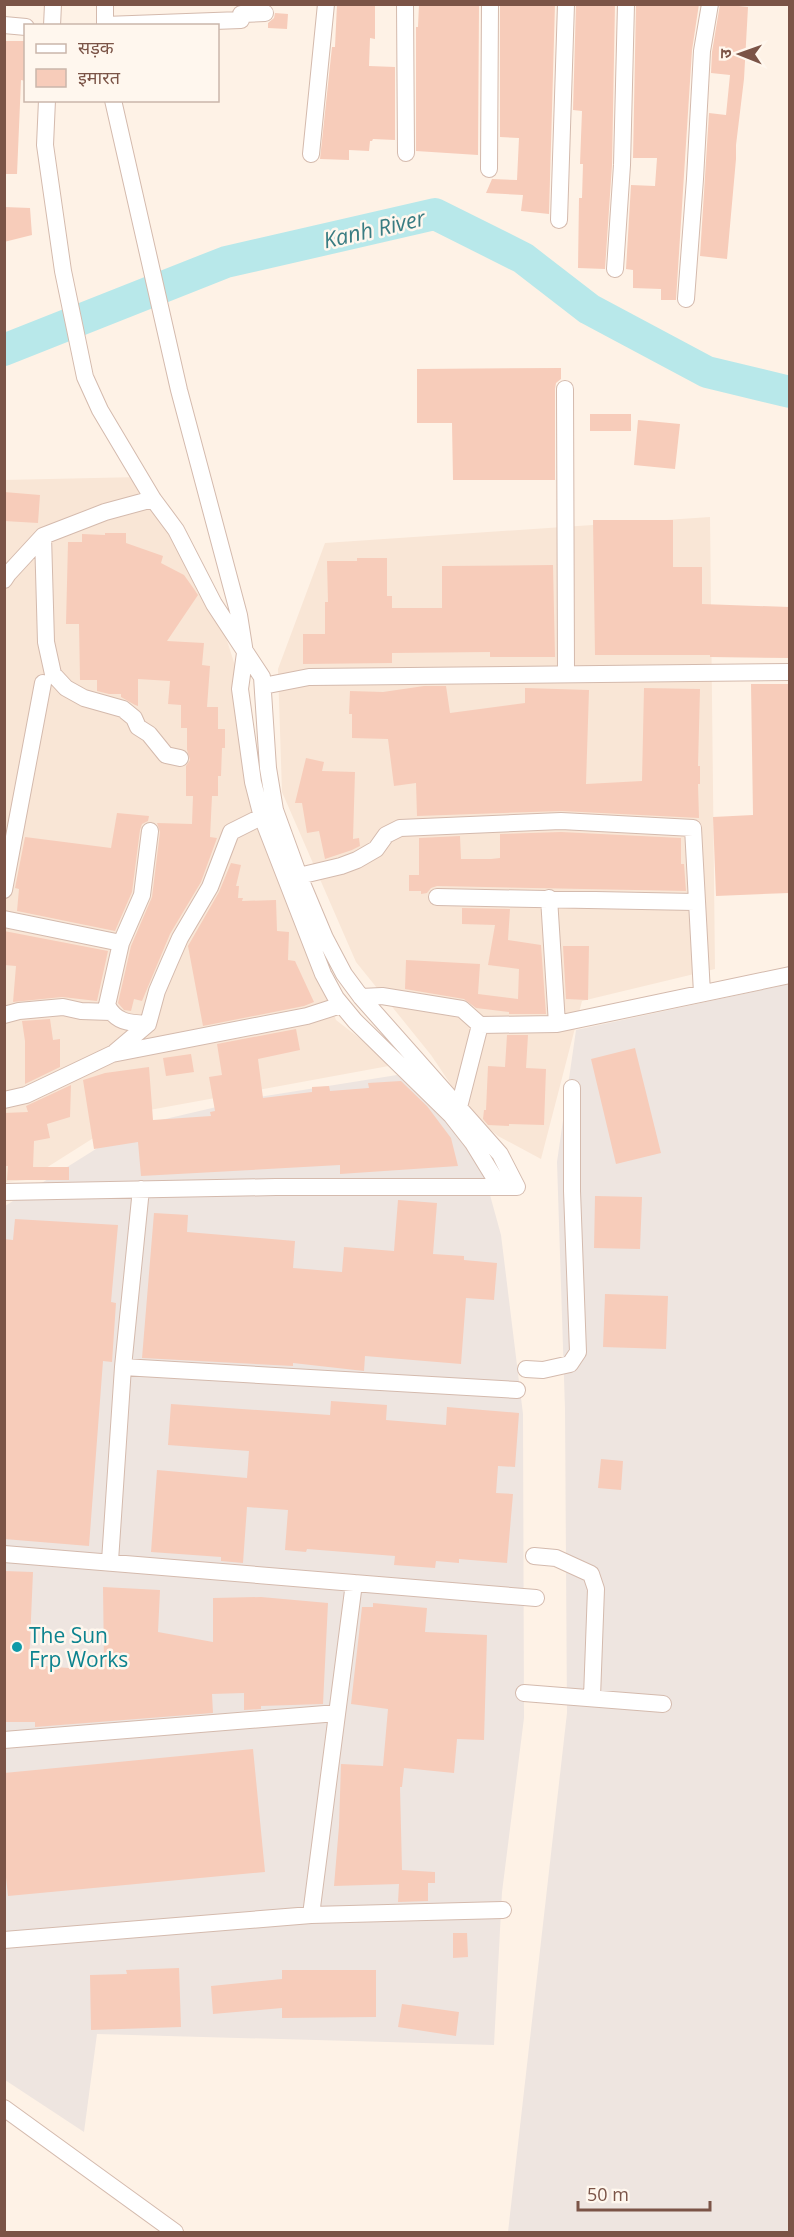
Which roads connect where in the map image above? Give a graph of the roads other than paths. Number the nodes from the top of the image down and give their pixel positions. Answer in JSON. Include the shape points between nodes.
{"nodes":[{"id":1,"x":53,"y":4,"type":"edge"},
{"id":2,"x":105,"y":4,"type":"edge"},
{"id":3,"x":326,"y":4,"type":"edge"},
{"id":4,"x":405,"y":4,"type":"edge"},
{"id":5,"x":490,"y":4,"type":"edge"},
{"id":6,"x":566,"y":4,"type":"edge"},
{"id":7,"x":626,"y":4,"type":"edge"},
{"id":8,"x":710,"y":4,"type":"edge"},
{"id":9,"x":265,"y":13,"type":"dead end"},
{"id":10,"x":52,"y":24,"type":"edge"},
{"id":11,"x":105,"y":24,"type":"edge"},
{"id":12,"x":132,"y":24,"type":"edge"},
{"id":13,"x":4,"y":25,"type":"edge"},
{"id":14,"x":24,"y":27,"type":"edge"},
{"id":15,"x":47,"y":102,"type":"edge"},
{"id":16,"x":112,"y":102,"type":"edge"},
{"id":17,"x":406,"y":153,"type":"dead end"},
{"id":18,"x":311,"y":154,"type":"dead end"},
{"id":19,"x":489,"y":169,"type":"dead end"},
{"id":20,"x":559,"y":220,"type":"dead end"},
{"id":21,"x":615,"y":269,"type":"dead end"},
{"id":22,"x":686,"y":299,"type":"dead end"},
{"id":23,"x":565,"y":389,"type":"dead end"},
{"id":24,"x":153,"y":499,"type":"junction"},
{"id":25,"x":43,"y":536,"type":"junction"},
{"id":26,"x":4,"y":580,"type":"edge"},
{"id":27,"x":245,"y":652,"type":"junction"},
{"id":28,"x":789,"y":672,"type":"edge"},
{"id":29,"x":566,"y":673,"type":"junction"},
{"id":30,"x":43,"y":683,"type":"dead end"},
{"id":31,"x":263,"y":686,"type":"junction"},
{"id":32,"x":180,"y":758,"type":"dead end"},
{"id":33,"x":268,"y":814,"type":"junction"},
{"id":34,"x":150,"y":831,"type":"dead end"},
{"id":35,"x":299,"y":876,"type":"junction"},
{"id":36,"x":4,"y":890,"type":"edge"},
{"id":37,"x":437,"y":897,"type":"dead end"},
{"id":38,"x":549,"y":898,"type":"junction"},
{"id":39,"x":695,"y":902,"type":"junction"},
{"id":40,"x":4,"y":919,"type":"edge"},
{"id":41,"x":121,"y":943,"type":"junction"},
{"id":42,"x":789,"y":975,"type":"edge"},
{"id":43,"x":702,"y":993,"type":"junction"},
{"id":44,"x":361,"y":997,"type":"junction"},
{"id":45,"x":341,"y":1005,"type":"junction"},
{"id":46,"x":111,"y":1012,"type":"junction"},
{"id":47,"x":4,"y":1015,"type":"edge"},
{"id":48,"x":148,"y":1024,"type":"junction"},
{"id":49,"x":557,"y":1024,"type":"junction"},
{"id":50,"x":480,"y":1025,"type":"junction"},
{"id":51,"x":112,"y":1054,"type":"junction"},
{"id":52,"x":572,"y":1088,"type":"dead end"},
{"id":53,"x":4,"y":1100,"type":"edge"},
{"id":54,"x":459,"y":1107,"type":"junction"},
{"id":55,"x":509,"y":1187,"type":"junction"},
{"id":56,"x":141,"y":1189,"type":"junction"},
{"id":57,"x":4,"y":1192,"type":"edge"},
{"id":58,"x":123,"y":1367,"type":"junction"},
{"id":59,"x":526,"y":1369,"type":"dead end"},
{"id":60,"x":517,"y":1390,"type":"dead end"},
{"id":61,"x":4,"y":1554,"type":"edge"},
{"id":62,"x":534,"y":1556,"type":"dead end"},
{"id":63,"x":110,"y":1562,"type":"junction"},
{"id":64,"x":354,"y":1583,"type":"junction"},
{"id":65,"x":536,"y":1598,"type":"dead end"},
{"id":66,"x":524,"y":1693,"type":"dead end"},
{"id":67,"x":592,"y":1697,"type":"junction"},
{"id":68,"x":663,"y":1704,"type":"dead end"},
{"id":69,"x":338,"y":1713,"type":"junction"},
{"id":70,"x":4,"y":1740,"type":"edge"},
{"id":71,"x":503,"y":1910,"type":"dead end"},
{"id":72,"x":311,"y":1915,"type":"junction"},
{"id":73,"x":4,"y":1940,"type":"edge"},
{"id":74,"x":4,"y":2108,"type":"edge"},
{"id":75,"x":174,"y":2232,"type":"edge"}],
"edges":[{"from":1,"to":10,"type":"street"},
{"from":2,"to":11,"type":"street"},
{"from":3,"to":18,"type":"street"},
{"from":4,"to":17,"type":"street"},
{"from":5,"to":19,"type":"street"},
{"from":6,"to":20,"type":"street"},
{"from":7,"to":21,"type":"street"},
{"from":8,"to":22,"type":"street","via":[[702,51]]},
{"from":9,"to":12,"type":"street","via":[[241,14],[241,20]]},
{"from":13,"to":14,"type":"street"},
{"from":15,"to":24,"type":"street","via":[[45,145],[63,271],[85,377]]},
{"from":16,"to":27,"type":"street"},
{"from":23,"to":29,"type":"street"},
{"from":24,"to":25,"type":"street"},
{"from":24,"to":27,"type":"street","via":[[176,530],[214,604]]},
{"from":25,"to":26,"type":"street"},
{"from":25,"to":32,"type":"street","via":[[46,642],[52,674],[84,698],[123,709],[166,754]]},
{"from":27,"to":31,"type":"street","via":[[262,677]]},
{"from":27,"to":33,"type":"street","via":[[240,688],[248,757]]},
{"from":28,"to":29,"type":"street"},
{"from":29,"to":31,"type":"street","via":[[309,677]]},
{"from":30,"to":36,"type":"street"},
{"from":31,"to":33,"type":"street"},
{"from":33,"to":35,"type":"street"},
{"from":33,"to":45,"type":"street","via":[[323,974]]},
{"from":33,"to":48,"type":"street","via":[[231,832],[210,887],[169,963]]},
{"from":34,"to":41,"type":"street","via":[[142,895]]},
{"from":35,"to":39,"type":"street","via":[[357,860],[400,828],[561,821],[693,828]]},
{"from":35,"to":44,"type":"street","via":[[325,938]]},
{"from":37,"to":38,"type":"street"},
{"from":38,"to":39,"type":"street"},
{"from":38,"to":49,"type":"street"},
{"from":39,"to":43,"type":"street"},
{"from":40,"to":41,"type":"street"},
{"from":41,"to":46,"type":"street","via":[[107,1005]]},
{"from":42,"to":43,"type":"street"},
{"from":43,"to":49,"type":"street"},
{"from":44,"to":50,"type":"street","via":[[382,996],[462,1009]]},
{"from":44,"to":54,"type":"street"},
{"from":45,"to":51,"type":"street","via":[[307,1016]]},
{"from":45,"to":55,"type":"street","via":[[451,1115]]},
{"from":46,"to":47,"type":"street","via":[[63,1007]]},
{"from":46,"to":48,"type":"street","via":[[128,1023]]},
{"from":48,"to":51,"type":"street"},
{"from":49,"to":50,"type":"street"},
{"from":50,"to":54,"type":"street"},
{"from":51,"to":53,"type":"street","via":[[26,1095]]},
{"from":52,"to":59,"type":"street","via":[[578,1352],[570,1364]]},
{"from":54,"to":55,"type":"street","via":[[500,1154]]},
{"from":55,"to":56,"type":"street"},
{"from":56,"to":57,"type":"street"},
{"from":56,"to":58,"type":"street"},
{"from":58,"to":60,"type":"street"},
{"from":58,"to":63,"type":"street"},
{"from":61,"to":63,"type":"street"},
{"from":62,"to":67,"type":"street","via":[[556,1558],[591,1574],[596,1589]]},
{"from":63,"to":64,"type":"street"},
{"from":64,"to":65,"type":"street"},
{"from":64,"to":69,"type":"street"},
{"from":66,"to":67,"type":"street"},
{"from":67,"to":68,"type":"street"},
{"from":69,"to":70,"type":"street"},
{"from":69,"to":72,"type":"street"},
{"from":71,"to":72,"type":"street"},
{"from":72,"to":73,"type":"street"},
{"from":74,"to":75,"type":"street"}]}
